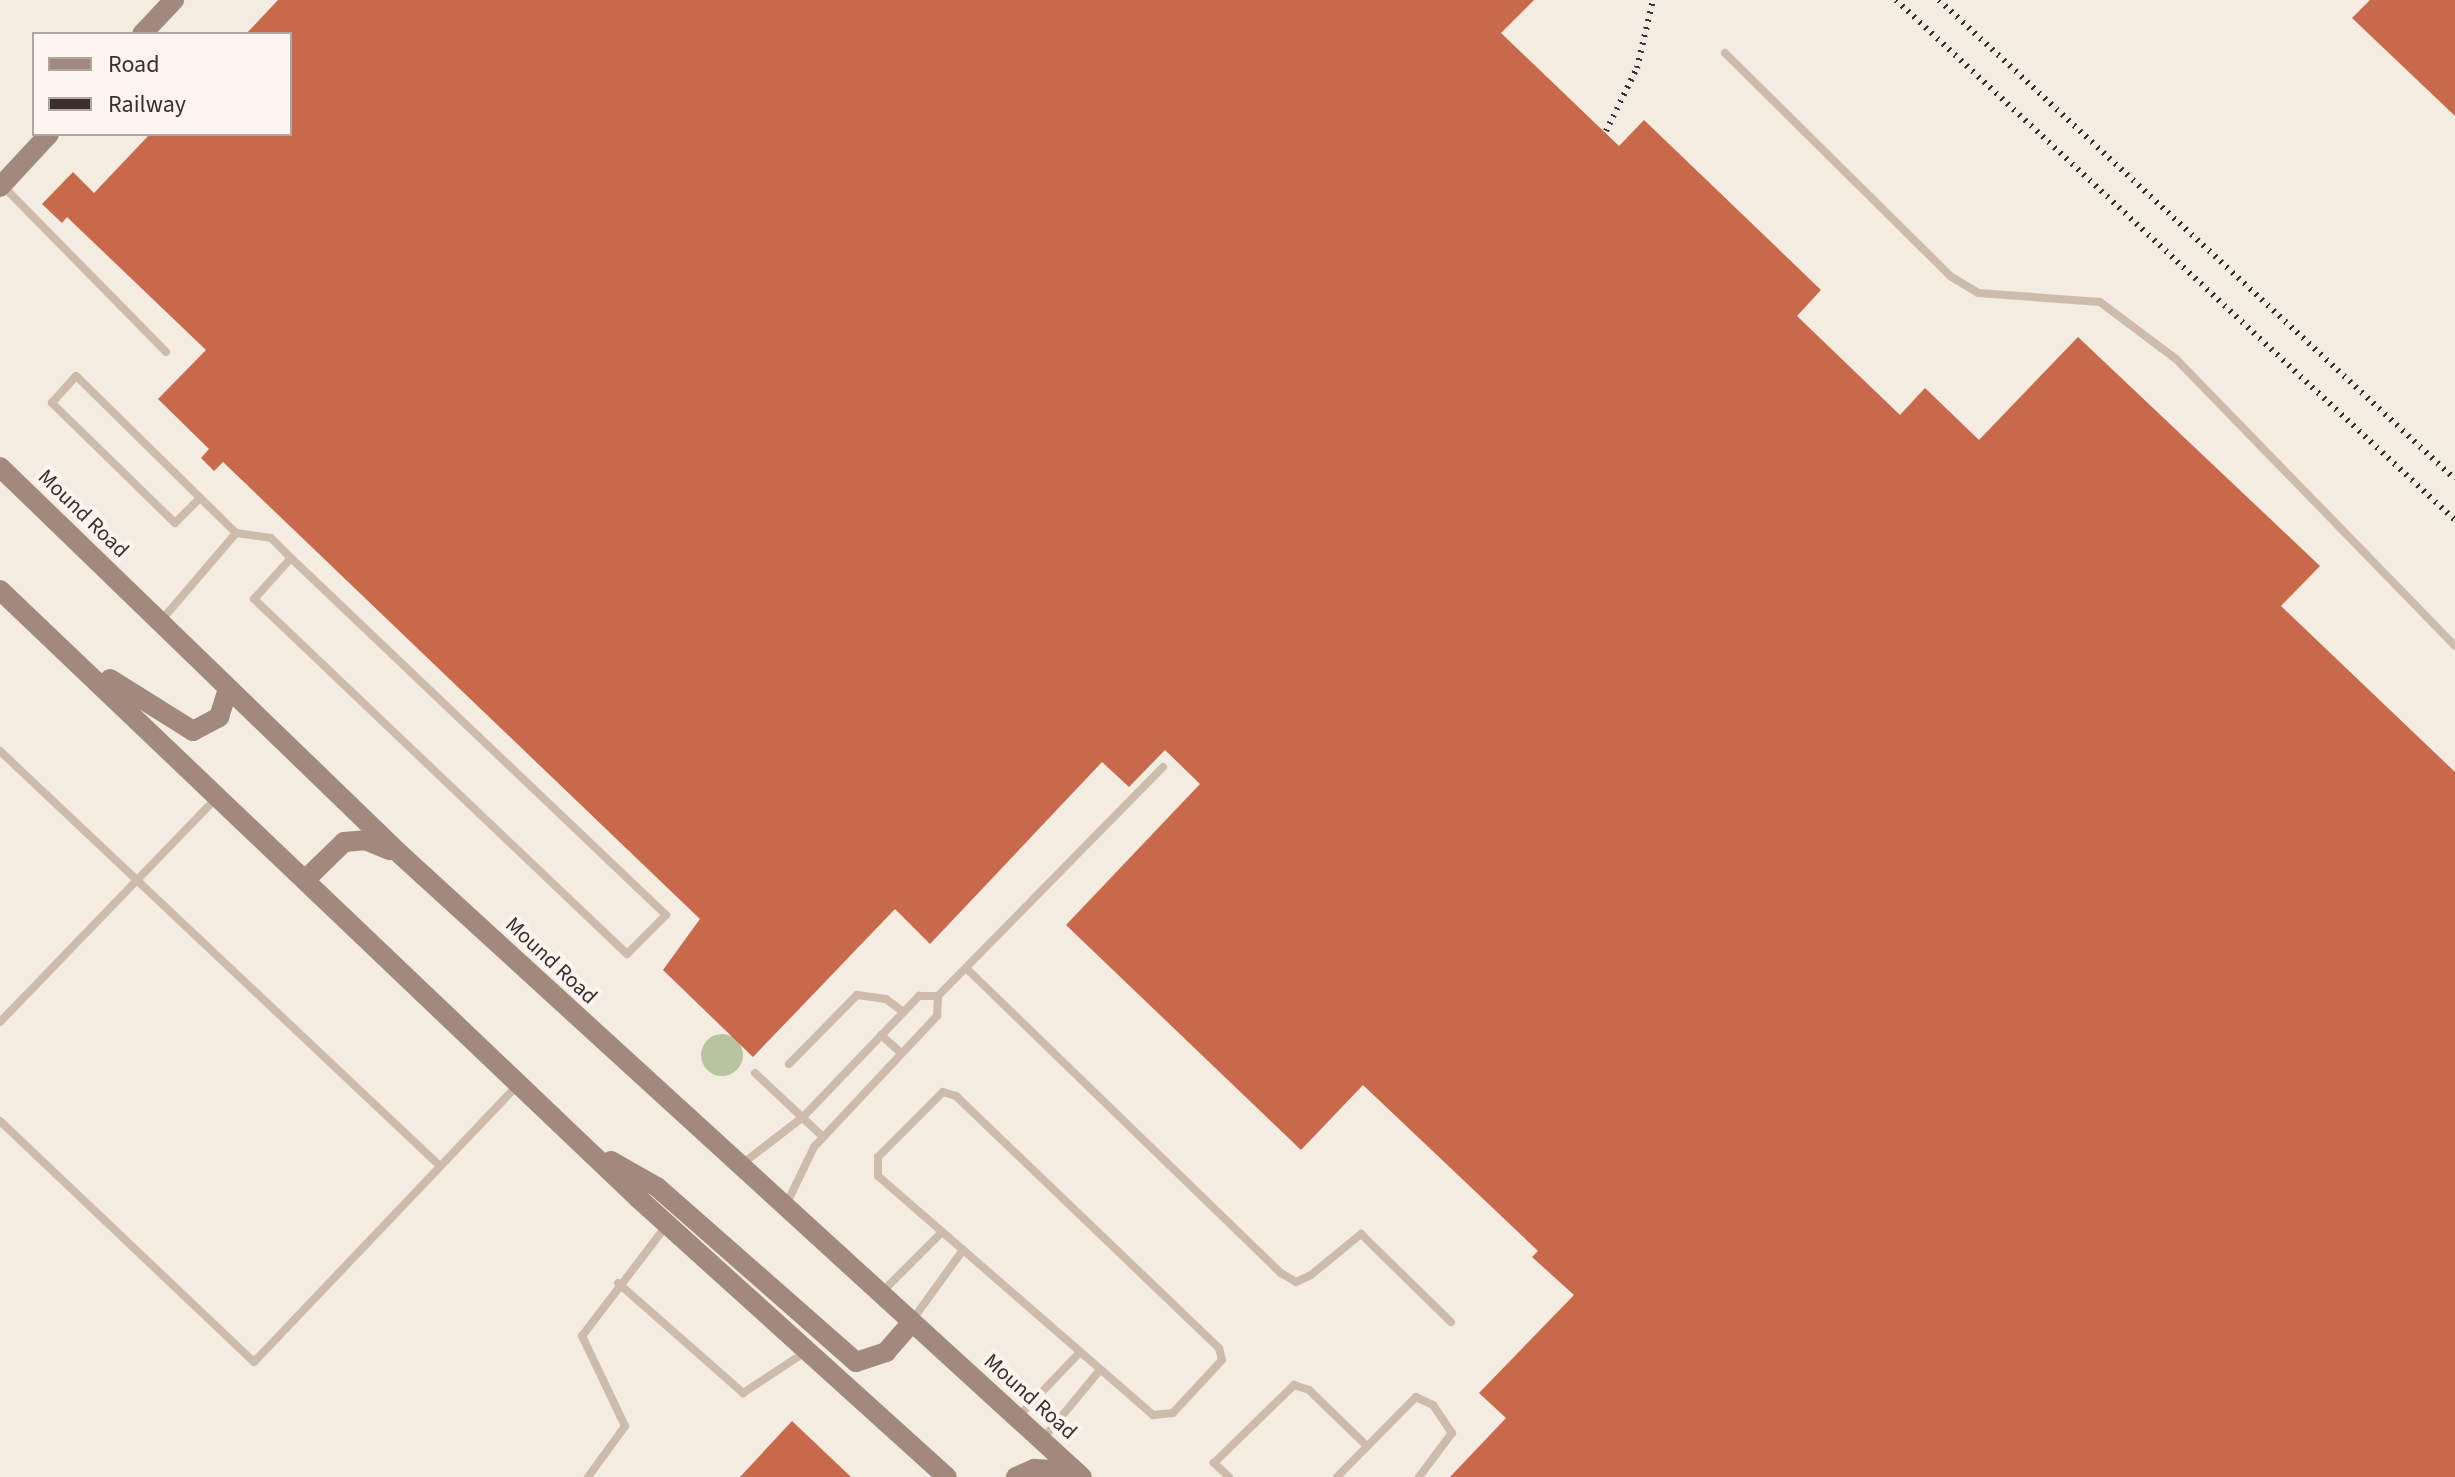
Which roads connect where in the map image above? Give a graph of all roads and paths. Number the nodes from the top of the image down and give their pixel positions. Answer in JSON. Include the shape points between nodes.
{"nodes":[{"id":1,"x":174,"y":0,"type":"edge"},
{"id":2,"x":144,"y":32,"type":"edge"},
{"id":3,"x":1725,"y":53,"type":"dead end"},
{"id":4,"x":47,"y":136,"type":"edge"},
{"id":5,"x":1,"y":186,"type":"edge"},
{"id":6,"x":166,"y":352,"type":"dead end"},
{"id":7,"x":0,"y":467,"type":"edge"},
{"id":8,"x":200,"y":498,"type":"junction"},
{"id":9,"x":236,"y":533,"type":"junction"},
{"id":10,"x":291,"y":558,"type":"junction"},
{"id":11,"x":0,"y":590,"type":"edge"},
{"id":12,"x":160,"y":622,"type":"junction"},
{"id":13,"x":51,"y":638,"type":"junction"},
{"id":14,"x":2455,"y":646,"type":"edge"},
{"id":15,"x":228,"y":689,"type":"junction"},
{"id":16,"x":0,"y":751,"type":"edge"},
{"id":17,"x":1163,"y":767,"type":"dead end"},
{"id":18,"x":218,"y":795,"type":"junction"},
{"id":19,"x":401,"y":855,"type":"junction"},
{"id":20,"x":306,"y":879,"type":"junction"},
{"id":21,"x":137,"y":880,"type":"junction"},
{"id":22,"x":966,"y":968,"type":"junction"},
{"id":23,"x":938,"y":996,"type":"junction"},
{"id":24,"x":903,"y":1012,"type":"junction"},
{"id":25,"x":0,"y":1022,"type":"edge"},
{"id":26,"x":881,"y":1035,"type":"junction"},
{"id":27,"x":901,"y":1053,"type":"junction"},
{"id":28,"x":789,"y":1064,"type":"dead end"},
{"id":29,"x":755,"y":1073,"type":"dead end"},
{"id":30,"x":519,"y":1083,"type":"junction"},
{"id":31,"x":803,"y":1117,"type":"junction"},
{"id":32,"x":0,"y":1121,"type":"edge"},
{"id":33,"x":822,"y":1136,"type":"junction"},
{"id":34,"x":584,"y":1145,"type":"junction"},
{"id":35,"x":440,"y":1166,"type":"junction"},
{"id":36,"x":738,"y":1167,"type":"junction"},
{"id":37,"x":784,"y":1209,"type":"junction"},
{"id":38,"x":668,"y":1224,"type":"junction"},
{"id":39,"x":942,"y":1232,"type":"junction"},
{"id":40,"x":963,"y":1250,"type":"junction"},
{"id":41,"x":618,"y":1283,"type":"junction"},
{"id":42,"x":879,"y":1294,"type":"junction"},
{"id":43,"x":1451,"y":1322,"type":"dead end"},
{"id":44,"x":911,"y":1323,"type":"junction"},
{"id":45,"x":809,"y":1350,"type":"junction"},
{"id":46,"x":1080,"y":1352,"type":"junction"},
{"id":47,"x":1100,"y":1370,"type":"junction"},
{"id":48,"x":1017,"y":1418,"type":"junction"},
{"id":49,"x":1041,"y":1441,"type":"junction"},
{"id":50,"x":1367,"y":1446,"type":"junction"},
{"id":51,"x":939,"y":1474,"type":"edge"},
{"id":52,"x":1079,"y":1474,"type":"edge"},
{"id":53,"x":588,"y":1477,"type":"edge"},
{"id":54,"x":1016,"y":1477,"type":"edge"},
{"id":55,"x":1229,"y":1477,"type":"edge"},
{"id":56,"x":1337,"y":1477,"type":"edge"},
{"id":57,"x":1419,"y":1477,"type":"edge"}],
"edges":[{"from":1,"to":2,"type":"main road"},
{"from":3,"to":14,"type":"lane","via":[[1950,276],[1978,293],[2100,302],[2176,359]]},
{"from":4,"to":5,"type":"main road"},
{"from":5,"to":6,"type":"lane"},
{"from":7,"to":12,"type":"main road","name":"Mound Road"},
{"from":8,"to":8,"type":"lane","via":[[76,376],[52,403],[175,523]]},
{"from":8,"to":9,"type":"lane"},
{"from":9,"to":10,"type":"lane","via":[[271,538]]},
{"from":9,"to":12,"type":"lane"},
{"from":10,"to":10,"type":"lane","via":[[666,915],[627,954],[254,599]]},
{"from":11,"to":13,"type":"main road"},
{"from":12,"to":15,"type":"main road","name":"Mound Road"},
{"from":13,"to":15,"type":"main road","via":[[185,729],[219,717]]},
{"from":13,"to":18,"type":"main road"},
{"from":15,"to":19,"type":"main road","name":"Mound Road"},
{"from":16,"to":21,"type":"lane"},
{"from":17,"to":22,"type":"lane"},
{"from":18,"to":20,"type":"main road"},
{"from":18,"to":21,"type":"lane"},
{"from":19,"to":20,"type":"main road","via":[[365,840],[344,842]]},
{"from":19,"to":36,"type":"main road","name":"Mound Road"},
{"from":20,"to":30,"type":"main road"},
{"from":21,"to":25,"type":"lane"},
{"from":21,"to":35,"type":"lane"},
{"from":22,"to":23,"type":"lane"},
{"from":22,"to":43,"type":"lane","via":[[1281,1273],[1296,1282],[1311,1275],[1361,1234]]},
{"from":23,"to":24,"type":"lane","via":[[919,996]]},
{"from":23,"to":27,"type":"lane","via":[[937,1016]]},
{"from":24,"to":26,"type":"lane"},
{"from":24,"to":28,"type":"lane","via":[[886,999],[857,995]]},
{"from":26,"to":27,"type":"lane"},
{"from":26,"to":31,"type":"lane"},
{"from":27,"to":33,"type":"lane"},
{"from":29,"to":31,"type":"lane"},
{"from":30,"to":34,"type":"main road"},
{"from":30,"to":35,"type":"lane"},
{"from":31,"to":33,"type":"lane"},
{"from":31,"to":36,"type":"lane"},
{"from":32,"to":35,"type":"lane","via":[[254,1362]]},
{"from":33,"to":37,"type":"lane"},
{"from":34,"to":38,"type":"main road"},
{"from":34,"to":44,"type":"main road","via":[[657,1187],[856,1362],[886,1352]]},
{"from":36,"to":37,"type":"main road","name":"Mound Road"},
{"from":37,"to":42,"type":"main road","name":"Mound Road"},
{"from":38,"to":41,"type":"lane"},
{"from":38,"to":45,"type":"main road"},
{"from":39,"to":40,"type":"lane"},
{"from":39,"to":42,"type":"lane"},
{"from":39,"to":47,"type":"lane","via":[[874,1169],[936,1096],[949,1092],[1222,1354],[1165,1418]]},
{"from":40,"to":44,"type":"lane"},
{"from":40,"to":46,"type":"lane"},
{"from":41,"to":45,"type":"lane","via":[[743,1393]]},
{"from":41,"to":53,"type":"lane","via":[[582,1336],[625,1426]]},
{"from":42,"to":44,"type":"main road","name":"Mound Road"},
{"from":44,"to":48,"type":"main road","name":"Mound Road"},
{"from":45,"to":51,"type":"main road"},
{"from":46,"to":47,"type":"lane"},
{"from":46,"to":48,"type":"lane"},
{"from":47,"to":49,"type":"lane"},
{"from":48,"to":49,"type":"main road","name":"Mound Road"},
{"from":49,"to":52,"type":"main road","name":"Mound Road"},
{"from":50,"to":55,"type":"lane","via":[[1309,1390],[1294,1385],[1214,1463]]},
{"from":50,"to":56,"type":"lane"},
{"from":50,"to":57,"type":"lane","via":[[1406,1402],[1426,1398],[1452,1433]]},
{"from":52,"to":54,"type":"main road","via":[[1034,1469]]}]}
